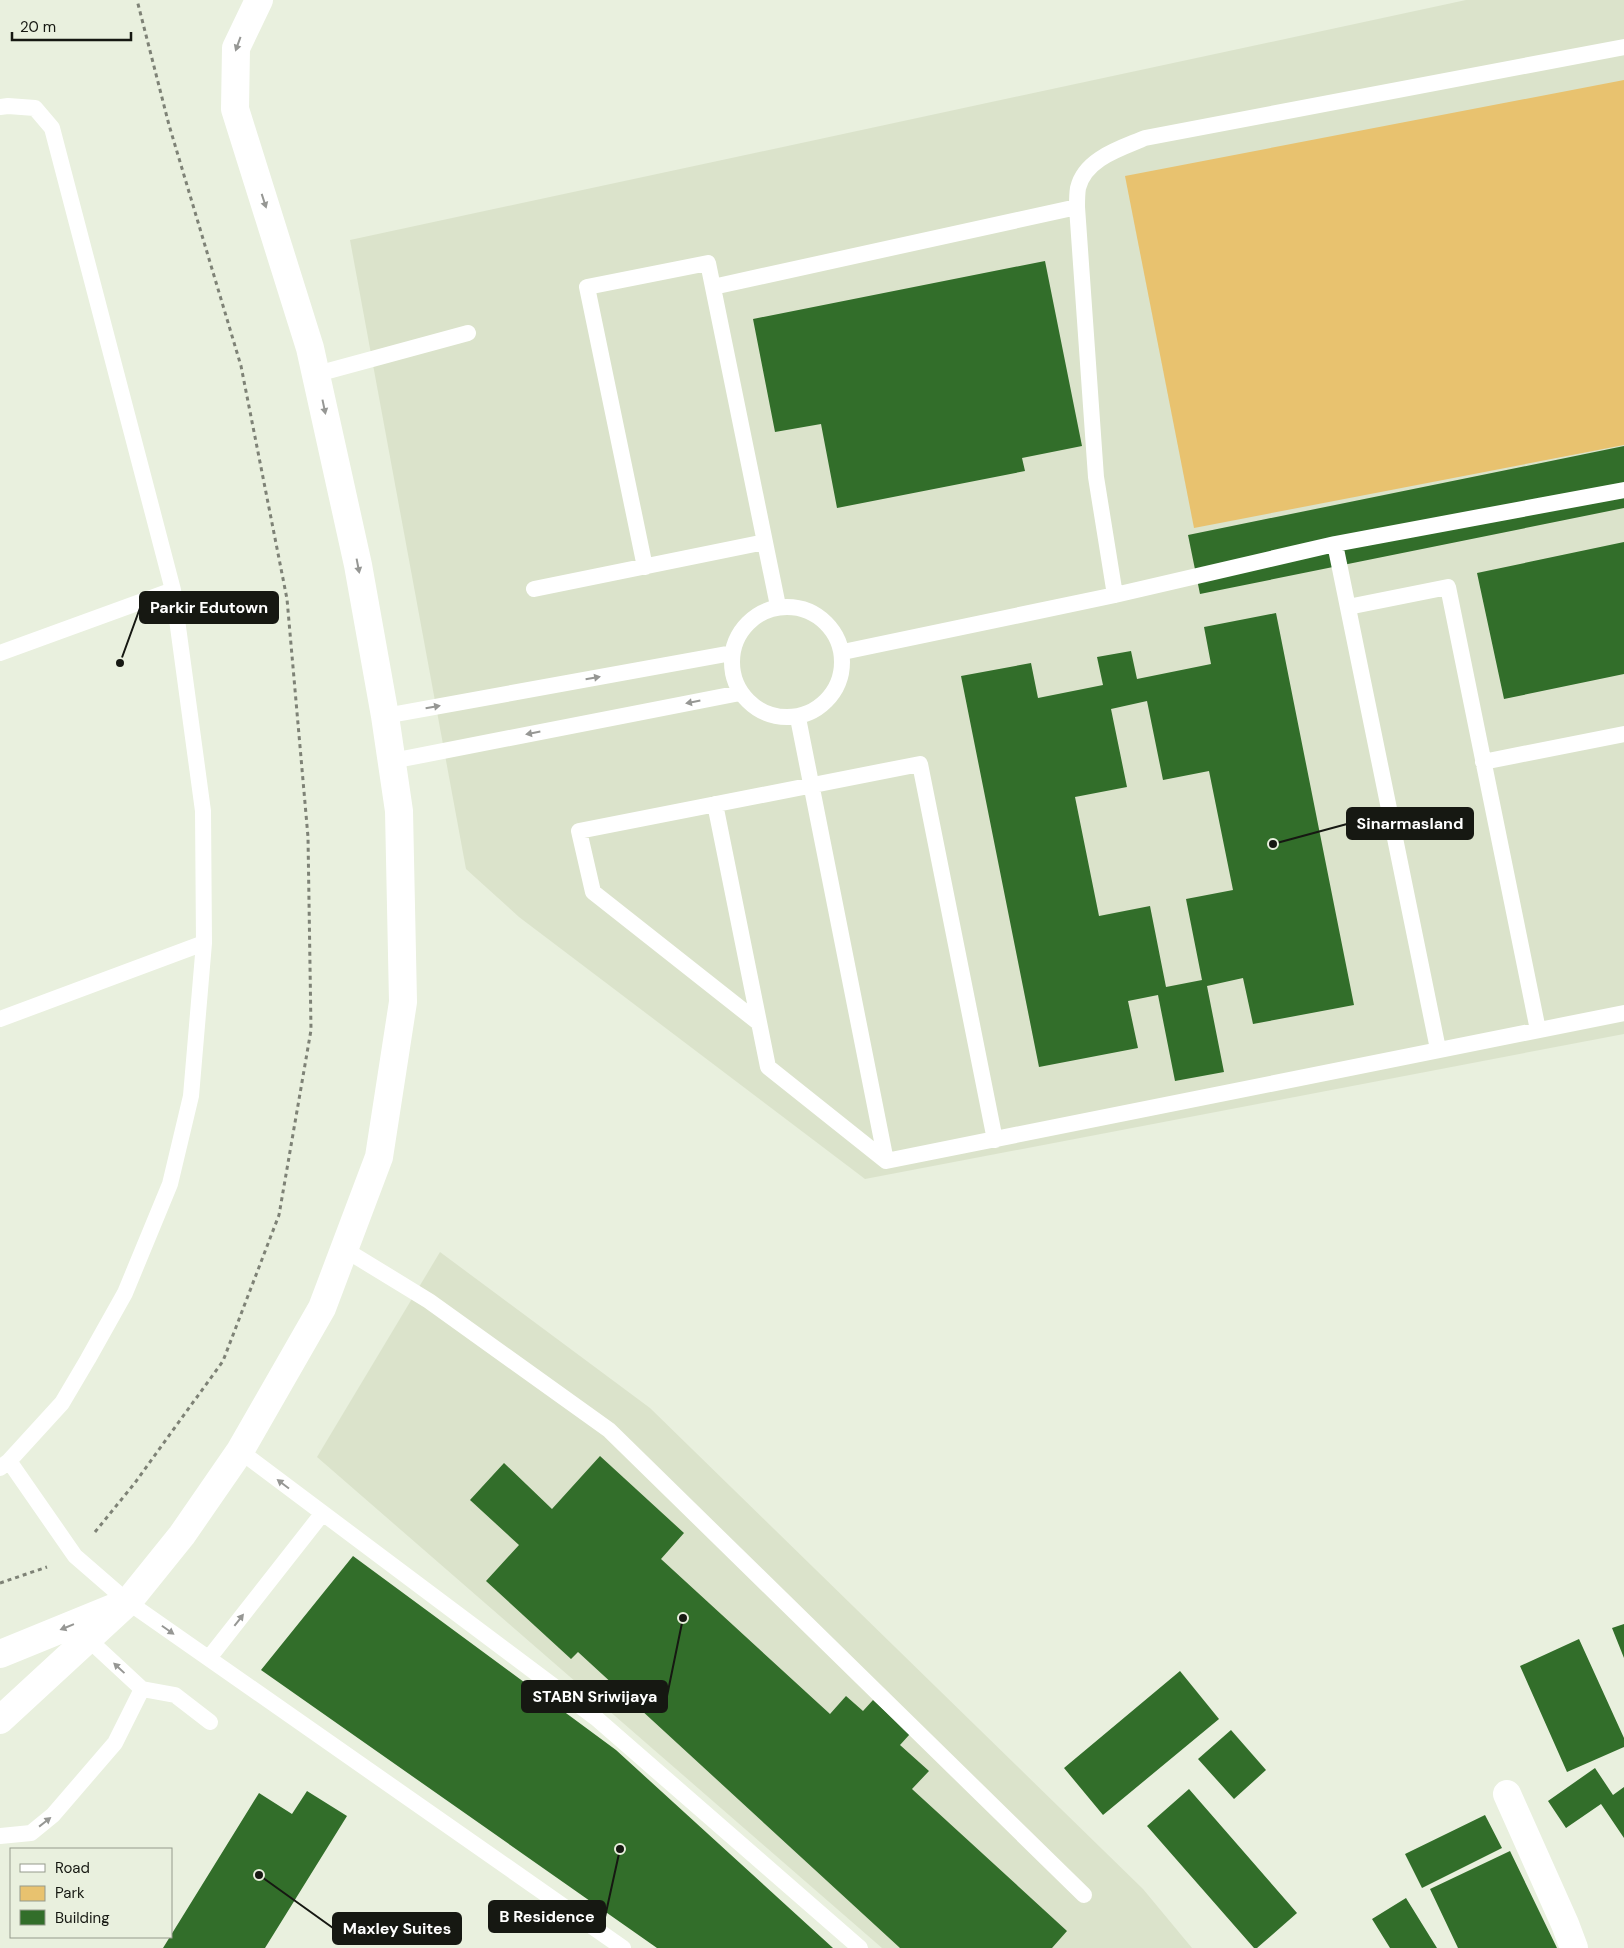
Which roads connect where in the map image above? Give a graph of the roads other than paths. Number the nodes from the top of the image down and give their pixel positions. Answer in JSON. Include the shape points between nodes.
{"nodes":[{"id":1,"x":259,"y":0,"type":"edge"},
{"id":2,"x":1624,"y":46,"type":"edge"},
{"id":3,"x":0,"y":107,"type":"edge"},
{"id":4,"x":1077,"y":207,"type":"junction"},
{"id":5,"x":713,"y":287,"type":"junction"},
{"id":6,"x":468,"y":333,"type":"dead end"},
{"id":7,"x":317,"y":374,"type":"junction"},
{"id":8,"x":1624,"y":490,"type":"edge"},
{"id":9,"x":765,"y":542,"type":"junction"},
{"id":10,"x":1336,"y":544,"type":"junction"},
{"id":11,"x":645,"y":567,"type":"junction"},
{"id":12,"x":534,"y":589,"type":"dead end"},
{"id":13,"x":173,"y":590,"type":"junction"},
{"id":14,"x":1116,"y":595,"type":"junction"},
{"id":15,"x":778,"y":606,"type":"junction"},
{"id":16,"x":1348,"y":607,"type":"junction"},
{"id":17,"x":843,"y":652,"type":"junction"},
{"id":18,"x":0,"y":653,"type":"edge"},
{"id":19,"x":732,"y":653,"type":"junction"},
{"id":20,"x":740,"y":692,"type":"junction"},
{"id":21,"x":385,"y":716,"type":"junction"},
{"id":22,"x":798,"y":718,"type":"junction"},
{"id":23,"x":1624,"y":734,"type":"edge"},
{"id":24,"x":392,"y":761,"type":"junction"},
{"id":25,"x":1483,"y":762,"type":"junction"},
{"id":26,"x":812,"y":786,"type":"junction"},
{"id":27,"x":716,"y":804,"type":"junction"},
{"id":28,"x":204,"y":943,"type":"junction"},
{"id":29,"x":1624,"y":1012,"type":"edge"},
{"id":30,"x":0,"y":1019,"type":"edge"},
{"id":31,"x":759,"y":1023,"type":"junction"},
{"id":32,"x":1538,"y":1030,"type":"junction"},
{"id":33,"x":1438,"y":1049,"type":"junction"},
{"id":34,"x":995,"y":1140,"type":"junction"},
{"id":35,"x":886,"y":1161,"type":"junction"},
{"id":36,"x":344,"y":1249,"type":"junction"},
{"id":37,"x":240,"y":1451,"type":"junction"},
{"id":38,"x":5,"y":1465,"type":"edge"},
{"id":39,"x":322,"y":1514,"type":"junction"},
{"id":40,"x":128,"y":1602,"type":"junction"},
{"id":41,"x":88,"y":1639,"type":"junction"},
{"id":42,"x":0,"y":1654,"type":"edge"},
{"id":43,"x":209,"y":1658,"type":"junction"},
{"id":44,"x":142,"y":1689,"type":"junction"},
{"id":45,"x":0,"y":1720,"type":"edge"},
{"id":46,"x":210,"y":1722,"type":"dead end"},
{"id":47,"x":1507,"y":1794,"type":"dead end"},
{"id":48,"x":0,"y":1836,"type":"edge"},
{"id":49,"x":1084,"y":1895,"type":"dead end"},
{"id":50,"x":623,"y":1948,"type":"edge"},
{"id":51,"x":860,"y":1948,"type":"edge"},
{"id":52,"x":1574,"y":1948,"type":"edge"}],
"edges":[{"from":1,"to":7,"type":"street","one_way":true,"via":[[236,48],[234,109]]},
{"from":2,"to":4,"type":"lane","via":[[1146,138],[1099,160],[1086,172],[1078,187]]},
{"from":3,"to":13,"type":"lane","via":[[35,108],[52,128]]},
{"from":4,"to":5,"type":"lane"},
{"from":4,"to":14,"type":"lane","via":[[1096,477]]},
{"from":5,"to":9,"type":"lane"},
{"from":5,"to":11,"type":"lane","via":[[708,263],[587,287]]},
{"from":6,"to":7,"type":"lane"},
{"from":7,"to":21,"type":"street","one_way":true,"via":[[358,565]]},
{"from":8,"to":10,"type":"lane"},
{"from":9,"to":11,"type":"lane"},
{"from":9,"to":15,"type":"lane"},
{"from":10,"to":14,"type":"lane"},
{"from":10,"to":16,"type":"lane"},
{"from":11,"to":12,"type":"lane"},
{"from":13,"to":18,"type":"lane"},
{"from":13,"to":28,"type":"lane","via":[[203,811]]},
{"from":14,"to":17,"type":"lane"},
{"from":15,"to":17,"type":"lane","via":[[806,608],[830,625]]},
{"from":15,"to":19,"type":"lane","via":[[756,615],[740,631]]},
{"from":16,"to":25,"type":"lane","via":[[1448,587]]},
{"from":16,"to":33,"type":"lane"},
{"from":17,"to":22,"type":"lane","via":[[841,681],[824,706]]},
{"from":19,"to":20,"type":"lane","via":[[732,674]]},
{"from":21,"to":19,"type":"lane","one_way":true},
{"from":20,"to":22,"type":"lane","via":[[756,708],[775,717]]},
{"from":20,"to":24,"type":"lane","one_way":true},
{"from":21,"to":24,"type":"street"},
{"from":22,"to":26,"type":"lane"},
{"from":23,"to":25,"type":"lane"},
{"from":24,"to":36,"type":"street","via":[[399,812],[403,1002],[379,1157]]},
{"from":25,"to":32,"type":"lane"},
{"from":26,"to":27,"type":"lane"},
{"from":26,"to":34,"type":"lane","via":[[920,764]]},
{"from":26,"to":35,"type":"lane"},
{"from":27,"to":31,"type":"lane"},
{"from":27,"to":31,"type":"lane","via":[[579,831],[593,892]]},
{"from":28,"to":30,"type":"lane"},
{"from":28,"to":38,"type":"lane","via":[[191,1096],[170,1184],[125,1293],[88,1359],[62,1403]]},
{"from":29,"to":32,"type":"lane"},
{"from":31,"to":35,"type":"lane","via":[[768,1067]]},
{"from":32,"to":33,"type":"lane"},
{"from":33,"to":34,"type":"lane"},
{"from":34,"to":35,"type":"lane"},
{"from":36,"to":37,"type":"street","via":[[322,1308]]},
{"from":36,"to":49,"type":"lane","via":[[429,1301],[609,1430]]},
{"from":39,"to":37,"type":"lane","one_way":true},
{"from":37,"to":40,"type":"street","via":[[182,1535]]},
{"from":38,"to":40,"type":"lane","via":[[75,1556]]},
{"from":43,"to":39,"type":"lane","one_way":true},
{"from":39,"to":51,"type":"lane","via":[[596,1718]]},
{"from":40,"to":41,"type":"street"},
{"from":40,"to":42,"type":"street","one_way":true},
{"from":40,"to":43,"type":"lane","one_way":true},
{"from":44,"to":41,"type":"lane","one_way":true},
{"from":41,"to":45,"type":"street"},
{"from":43,"to":50,"type":"lane"},
{"from":44,"to":46,"type":"lane","via":[[175,1695]]},
{"from":48,"to":44,"type":"lane","one_way":true,"via":[[31,1833],[53,1816],[115,1743]]},
{"from":47,"to":52,"type":"street"}]}
